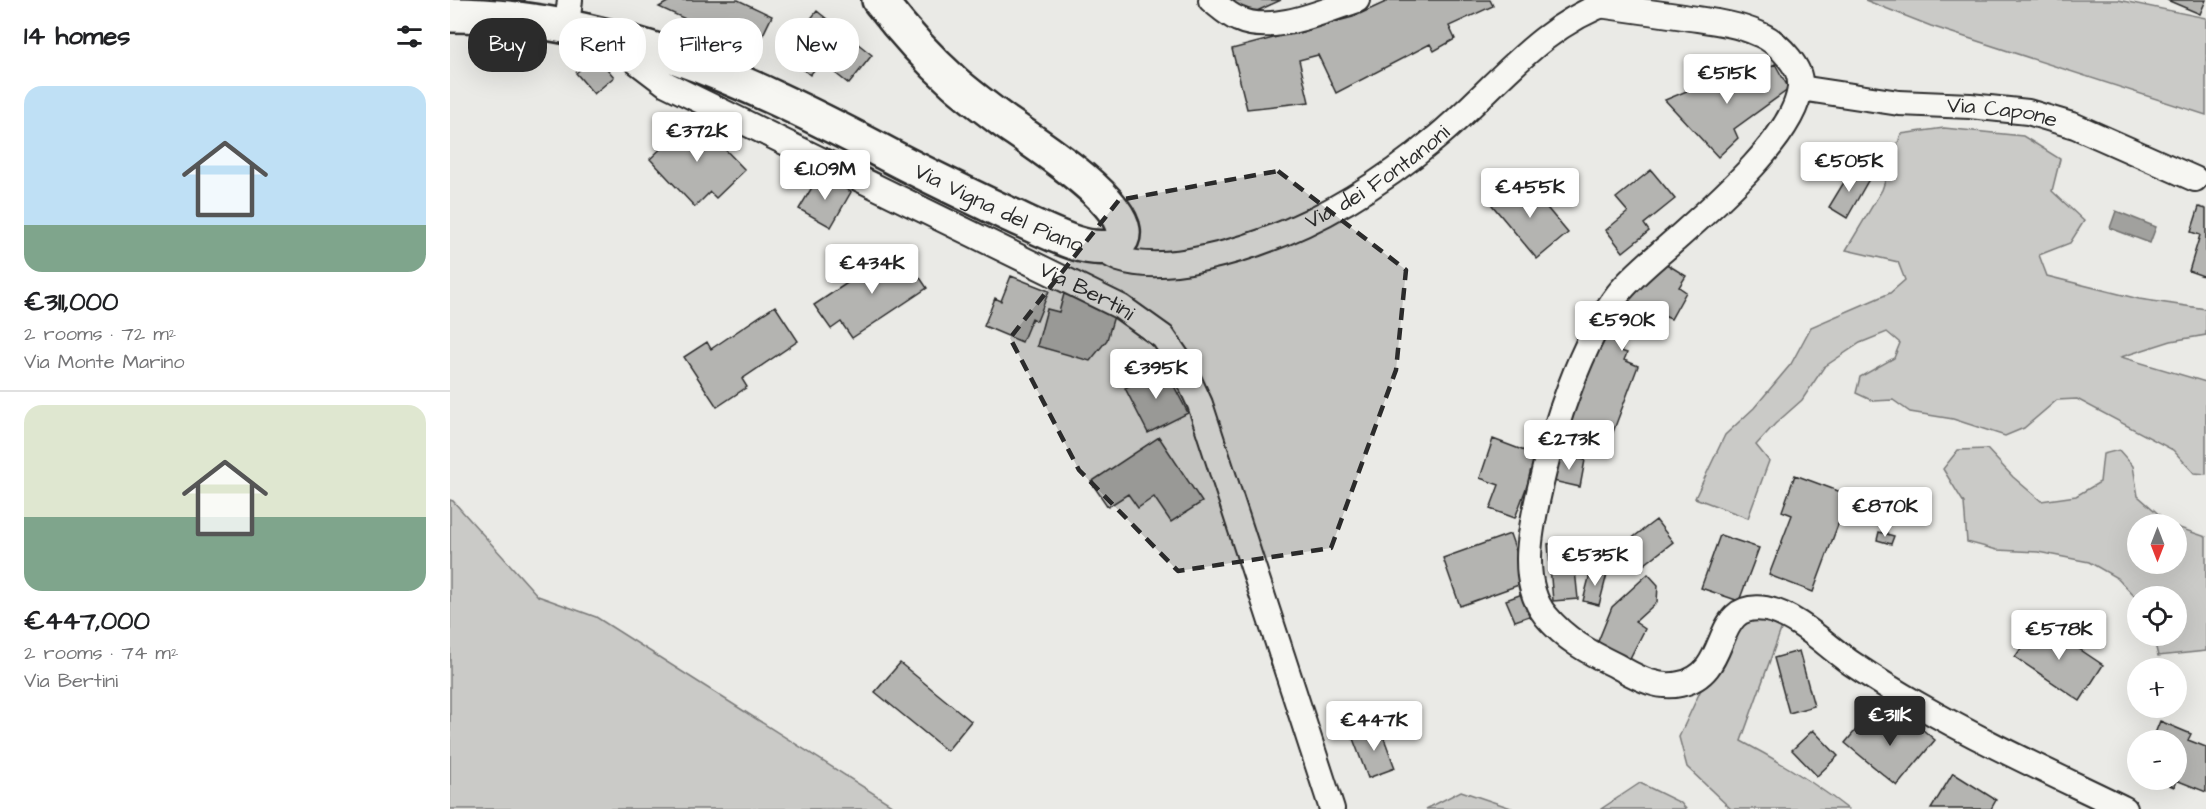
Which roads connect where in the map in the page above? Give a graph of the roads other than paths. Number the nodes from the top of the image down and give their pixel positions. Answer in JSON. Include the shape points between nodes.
{"nodes":[{"id":1,"x":879,"y":0,"type":"edge"},
{"id":2,"x":1211,"y":0,"type":"edge"},
{"id":3,"x":1357,"y":0,"type":"edge"},
{"id":4,"x":1607,"y":3,"type":"edge"},
{"id":5,"x":450,"y":15,"type":"edge"},
{"id":6,"x":559,"y":18,"type":"edge"},
{"id":7,"x":646,"y":46,"type":"edge"},
{"id":8,"x":646,"y":69,"type":"edge"},
{"id":9,"x":1800,"y":88,"type":"junction"},
{"id":10,"x":2195,"y":179,"type":"dead end"},
{"id":11,"x":1100,"y":248,"type":"junction"},
{"id":12,"x":1332,"y":809,"type":"edge"},
{"id":13,"x":2125,"y":809,"type":"edge"}],
"edges":[{"from":1,"to":11,"type":"main road","name":"Via Vigna del Piano","via":[[907,35],[955,82],[1074,172],[1107,203],[1121,224],[1123,237],[1112,246]]},
{"from":2,"to":3,"type":"street","via":[[1242,21],[1269,24],[1296,20]]},
{"from":4,"to":9,"type":"street","via":[[1712,20],[1762,35],[1782,49],[1793,64]]},
{"from":4,"to":11,"type":"street","name":"Via dei Fontanoni","via":[[1561,25],[1528,50],[1449,127],[1406,162],[1317,218],[1236,251],[1188,262],[1128,261]]},
{"from":5,"to":6,"type":"main road","name":"Via Vigna del Piano"},
{"from":7,"to":11,"type":"main road","name":"Via Vigna del Piano","via":[[764,92],[1071,242]]},
{"from":8,"to":12,"type":"street","name":"Via Bertini","via":[[666,84],[1121,307],[1163,337],[1200,404]]},
{"from":9,"to":10,"type":"street","name":"Via Capone","via":[[1899,103],[2028,112],[2075,126]]},
{"from":9,"to":13,"type":"street","via":[[1792,113],[1768,148],[1620,291],[1599,323],[1558,423],[1534,511],[1529,563],[1538,605],[1563,634],[1586,651],[1649,682],[1668,685],[1692,680],[1705,672],[1729,622],[1738,613],[1762,608],[1776,612],[1928,710]]}]}
